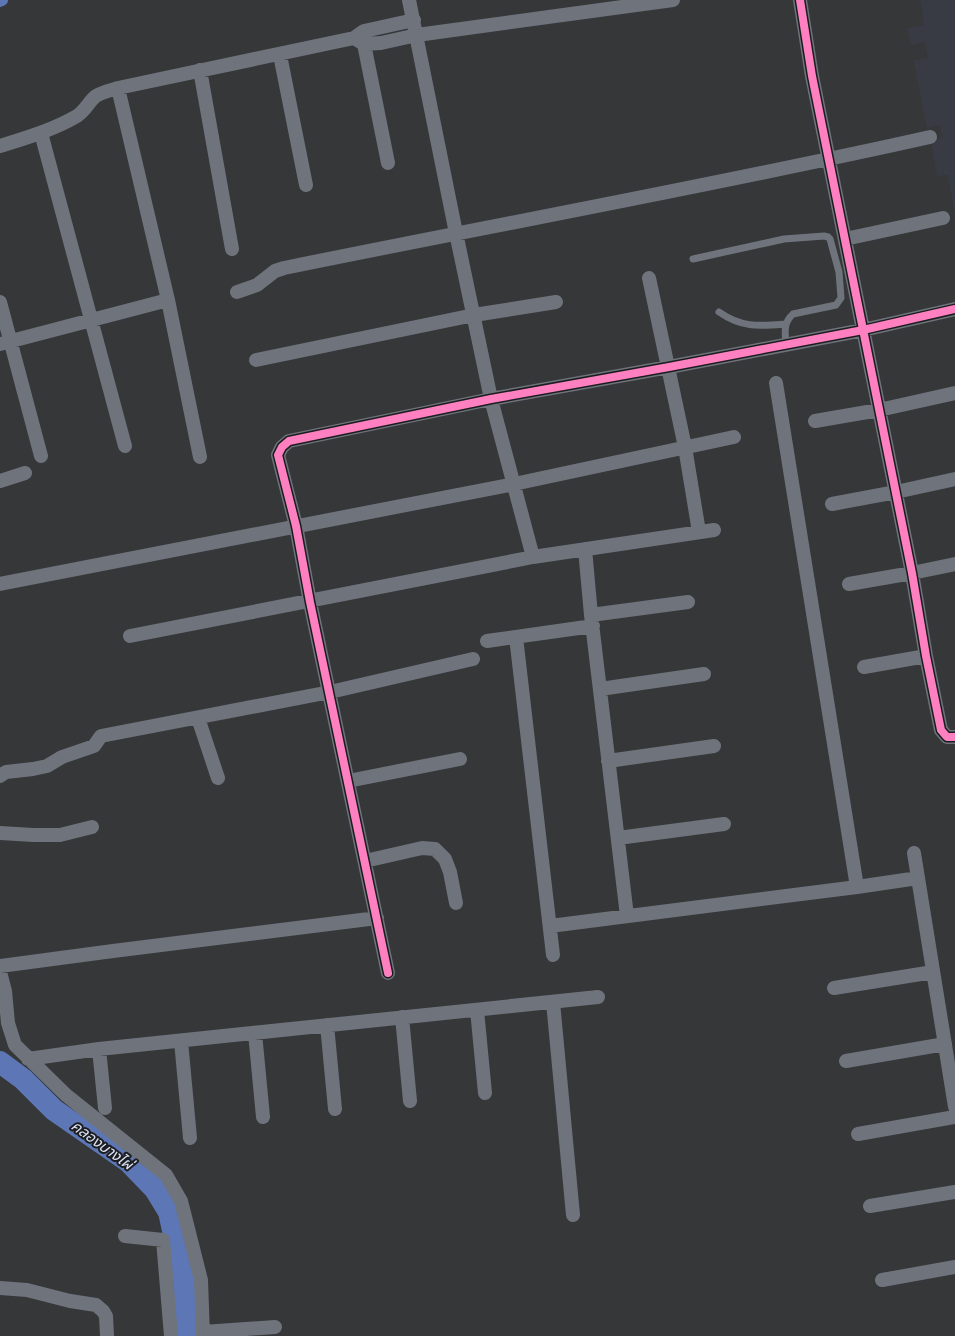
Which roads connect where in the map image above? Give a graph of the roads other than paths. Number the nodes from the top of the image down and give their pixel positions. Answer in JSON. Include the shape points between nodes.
{"nodes":[{"id":1,"x":409,"y":0,"type":"edge"},
{"id":2,"x":673,"y":0,"type":"edge"},
{"id":3,"x":800,"y":0,"type":"edge"},
{"id":4,"x":414,"y":20,"type":"junction"},
{"id":5,"x":417,"y":35,"type":"junction"},
{"id":6,"x":361,"y":38,"type":"junction"},
{"id":7,"x":280,"y":54,"type":"junction"},
{"id":8,"x":200,"y":70,"type":"junction"},
{"id":9,"x":118,"y":88,"type":"junction"},
{"id":10,"x":41,"y":133,"type":"junction"},
{"id":11,"x":930,"y":137,"type":"dead end"},
{"id":12,"x":0,"y":146,"type":"edge"},
{"id":13,"x":829,"y":159,"type":"junction"},
{"id":14,"x":388,"y":163,"type":"dead end"},
{"id":15,"x":306,"y":185,"type":"dead end"},
{"id":16,"x":942,"y":218,"type":"dead end"},
{"id":17,"x":456,"y":233,"type":"junction"},
{"id":18,"x":845,"y":240,"type":"junction"},
{"id":19,"x":232,"y":249,"type":"dead end"},
{"id":20,"x":693,"y":259,"type":"dead end"},
{"id":21,"x":649,"y":278,"type":"dead end"},
{"id":22,"x":237,"y":292,"type":"dead end"},
{"id":23,"x":168,"y":300,"type":"junction"},
{"id":24,"x":0,"y":302,"type":"edge"},
{"id":25,"x":556,"y":302,"type":"dead end"},
{"id":26,"x":955,"y":309,"type":"edge"},
{"id":27,"x":719,"y":312,"type":"dead end"},
{"id":28,"x":474,"y":315,"type":"junction"},
{"id":29,"x":91,"y":321,"type":"junction"},
{"id":30,"x":785,"y":324,"type":"junction"},
{"id":31,"x":863,"y":330,"type":"junction"},
{"id":32,"x":5,"y":343,"type":"edge"},
{"id":33,"x":786,"y":344,"type":"junction"},
{"id":34,"x":256,"y":360,"type":"dead end"},
{"id":35,"x":669,"y":367,"type":"junction"},
{"id":36,"x":776,"y":383,"type":"dead end"},
{"id":37,"x":955,"y":393,"type":"edge"},
{"id":38,"x":491,"y":399,"type":"junction"},
{"id":39,"x":879,"y":410,"type":"junction"},
{"id":40,"x":815,"y":421,"type":"dead end"},
{"id":41,"x":734,"y":437,"type":"dead end"},
{"id":42,"x":125,"y":446,"type":"dead end"},
{"id":43,"x":686,"y":447,"type":"junction"},
{"id":44,"x":41,"y":456,"type":"dead end"},
{"id":45,"x":200,"y":457,"type":"dead end"},
{"id":46,"x":25,"y":473,"type":"dead end"},
{"id":47,"x":955,"y":479,"type":"edge"},
{"id":48,"x":0,"y":481,"type":"edge"},
{"id":49,"x":514,"y":484,"type":"junction"},
{"id":50,"x":896,"y":492,"type":"junction"},
{"id":51,"x":832,"y":504,"type":"dead end"},
{"id":52,"x":296,"y":526,"type":"junction"},
{"id":53,"x":714,"y":530,"type":"dead end"},
{"id":54,"x":699,"y":532,"type":"junction"},
{"id":55,"x":585,"y":549,"type":"junction"},
{"id":56,"x":533,"y":557,"type":"junction"},
{"id":57,"x":955,"y":564,"type":"edge"},
{"id":58,"x":912,"y":574,"type":"junction"},
{"id":59,"x":0,"y":584,"type":"edge"},
{"id":60,"x":849,"y":584,"type":"dead end"},
{"id":61,"x":310,"y":602,"type":"junction"},
{"id":62,"x":688,"y":602,"type":"dead end"},
{"id":63,"x":592,"y":621,"type":"junction"},
{"id":64,"x":130,"y":636,"type":"dead end"},
{"id":65,"x":516,"y":637,"type":"junction"},
{"id":66,"x":487,"y":641,"type":"dead end"},
{"id":67,"x":926,"y":656,"type":"junction"},
{"id":68,"x":473,"y":659,"type":"dead end"},
{"id":69,"x":864,"y":667,"type":"dead end"},
{"id":70,"x":704,"y":674,"type":"dead end"},
{"id":71,"x":600,"y":688,"type":"junction"},
{"id":72,"x":330,"y":692,"type":"junction"},
{"id":73,"x":198,"y":718,"type":"junction"},
{"id":74,"x":955,"y":737,"type":"edge"},
{"id":75,"x":714,"y":746,"type":"dead end"},
{"id":76,"x":460,"y":759,"type":"dead end"},
{"id":77,"x":608,"y":761,"type":"junction"},
{"id":78,"x":0,"y":776,"type":"edge"},
{"id":79,"x":218,"y":778,"type":"dead end"},
{"id":80,"x":348,"y":781,"type":"junction"},
{"id":81,"x":724,"y":824,"type":"dead end"},
{"id":82,"x":92,"y":827,"type":"dead end"},
{"id":83,"x":0,"y":833,"type":"edge"},
{"id":84,"x":618,"y":838,"type":"junction"},
{"id":85,"x":914,"y":853,"type":"dead end"},
{"id":86,"x":365,"y":861,"type":"junction"},
{"id":87,"x":918,"y":878,"type":"junction"},
{"id":88,"x":857,"y":887,"type":"junction"},
{"id":89,"x":456,"y":904,"type":"dead end"},
{"id":90,"x":627,"y":916,"type":"junction"},
{"id":91,"x":376,"y":918,"type":"junction"},
{"id":92,"x":550,"y":926,"type":"junction"},
{"id":93,"x":553,"y":956,"type":"dead end"},
{"id":94,"x":0,"y":966,"type":"edge"},
{"id":95,"x":0,"y":972,"type":"edge"},
{"id":96,"x":933,"y":972,"type":"junction"},
{"id":97,"x":388,"y":973,"type":"dead end"},
{"id":98,"x":834,"y":988,"type":"dead end"},
{"id":99,"x":598,"y":997,"type":"dead end"},
{"id":100,"x":553,"y":1002,"type":"junction"},
{"id":101,"x":477,"y":1010,"type":"junction"},
{"id":102,"x":402,"y":1018,"type":"junction"},
{"id":103,"x":327,"y":1026,"type":"junction"},
{"id":104,"x":255,"y":1033,"type":"junction"},
{"id":105,"x":180,"y":1041,"type":"junction"},
{"id":106,"x":945,"y":1044,"type":"junction"},
{"id":107,"x":99,"y":1050,"type":"junction"},
{"id":108,"x":28,"y":1059,"type":"junction"},
{"id":109,"x":846,"y":1061,"type":"dead end"},
{"id":110,"x":485,"y":1093,"type":"dead end"},
{"id":111,"x":410,"y":1101,"type":"dead end"},
{"id":112,"x":955,"y":1107,"type":"edge"},
{"id":113,"x":105,"y":1108,"type":"dead end"},
{"id":114,"x":335,"y":1109,"type":"dead end"},
{"id":115,"x":263,"y":1117,"type":"dead end"},
{"id":116,"x":955,"y":1117,"type":"edge"},
{"id":117,"x":858,"y":1134,"type":"dead end"},
{"id":118,"x":190,"y":1138,"type":"dead end"},
{"id":119,"x":955,"y":1192,"type":"edge"},
{"id":120,"x":870,"y":1206,"type":"dead end"},
{"id":121,"x":574,"y":1215,"type":"dead end"},
{"id":122,"x":125,"y":1236,"type":"dead end"},
{"id":123,"x":955,"y":1267,"type":"edge"},
{"id":124,"x":882,"y":1280,"type":"dead end"},
{"id":125,"x":0,"y":1288,"type":"edge"},
{"id":126,"x":275,"y":1327,"type":"dead end"},
{"id":127,"x":202,"y":1334,"type":"edge"},
{"id":128,"x":107,"y":1336,"type":"edge"},
{"id":129,"x":171,"y":1336,"type":"edge"}],
"edges":[{"from":1,"to":4,"type":"street"},
{"from":2,"to":5,"type":"street"},
{"from":3,"to":13,"type":"street"},
{"from":4,"to":5,"type":"street"},
{"from":4,"to":6,"type":"street","via":[[379,27]]},
{"from":5,"to":6,"type":"street","via":[[381,43]]},
{"from":5,"to":17,"type":"street"},
{"from":6,"to":7,"type":"street"},
{"from":6,"to":14,"type":"street"},
{"from":7,"to":8,"type":"street"},
{"from":7,"to":15,"type":"street"},
{"from":8,"to":9,"type":"street"},
{"from":8,"to":19,"type":"street"},
{"from":9,"to":10,"type":"street","via":[[96,96],[78,115]]},
{"from":9,"to":23,"type":"street"},
{"from":10,"to":12,"type":"street"},
{"from":10,"to":29,"type":"street"},
{"from":11,"to":13,"type":"street"},
{"from":13,"to":17,"type":"street"},
{"from":13,"to":18,"type":"street"},
{"from":16,"to":18,"type":"street"},
{"from":17,"to":22,"type":"street","via":[[284,268],[258,285]]},
{"from":17,"to":28,"type":"street"},
{"from":18,"to":31,"type":"street"},
{"from":20,"to":30,"type":"lane","via":[[784,239],[828,237],[839,272],[840,298],[836,304],[793,314]]},
{"from":21,"to":35,"type":"street"},
{"from":23,"to":29,"type":"street"},
{"from":23,"to":45,"type":"street"},
{"from":24,"to":32,"type":"street"},
{"from":25,"to":28,"type":"street"},
{"from":26,"to":31,"type":"street"},
{"from":27,"to":30,"type":"lane","via":[[750,326]]},
{"from":28,"to":34,"type":"street"},
{"from":28,"to":38,"type":"street"},
{"from":29,"to":32,"type":"street"},
{"from":29,"to":42,"type":"street"},
{"from":30,"to":33,"type":"lane"},
{"from":31,"to":33,"type":"street"},
{"from":31,"to":39,"type":"street"},
{"from":32,"to":44,"type":"street"},
{"from":33,"to":35,"type":"street"},
{"from":35,"to":38,"type":"street"},
{"from":35,"to":43,"type":"street"},
{"from":36,"to":88,"type":"street"},
{"from":37,"to":39,"type":"street"},
{"from":38,"to":49,"type":"street"},
{"from":38,"to":52,"type":"street","via":[[289,441],[278,455]]},
{"from":39,"to":40,"type":"street"},
{"from":39,"to":50,"type":"street"},
{"from":41,"to":43,"type":"street"},
{"from":43,"to":49,"type":"street"},
{"from":43,"to":54,"type":"street"},
{"from":46,"to":48,"type":"street"},
{"from":47,"to":50,"type":"street"},
{"from":49,"to":52,"type":"street"},
{"from":49,"to":56,"type":"street"},
{"from":50,"to":51,"type":"street"},
{"from":50,"to":58,"type":"street"},
{"from":52,"to":59,"type":"street"},
{"from":52,"to":61,"type":"street"},
{"from":53,"to":54,"type":"street"},
{"from":54,"to":55,"type":"street"},
{"from":55,"to":56,"type":"street"},
{"from":55,"to":63,"type":"street"},
{"from":56,"to":61,"type":"street"},
{"from":57,"to":58,"type":"street"},
{"from":58,"to":60,"type":"street"},
{"from":58,"to":67,"type":"street"},
{"from":61,"to":64,"type":"street"},
{"from":61,"to":72,"type":"street"},
{"from":62,"to":63,"type":"street"},
{"from":63,"to":65,"type":"street"},
{"from":63,"to":71,"type":"street"},
{"from":65,"to":66,"type":"street"},
{"from":65,"to":92,"type":"street"},
{"from":67,"to":69,"type":"street"},
{"from":67,"to":74,"type":"street","via":[[941,730],[947,737]]},
{"from":68,"to":72,"type":"street"},
{"from":70,"to":71,"type":"street"},
{"from":71,"to":77,"type":"street"},
{"from":72,"to":73,"type":"street"},
{"from":72,"to":80,"type":"street"},
{"from":73,"to":78,"type":"street","via":[[101,736],[94,746],[62,757],[48,766],[6,772]]},
{"from":73,"to":79,"type":"street"},
{"from":75,"to":77,"type":"street"},
{"from":76,"to":80,"type":"street"},
{"from":77,"to":84,"type":"street"},
{"from":80,"to":86,"type":"street"},
{"from":81,"to":84,"type":"street"},
{"from":82,"to":83,"type":"street","via":[[60,835]]},
{"from":84,"to":90,"type":"street"},
{"from":85,"to":87,"type":"street"},
{"from":86,"to":89,"type":"street","via":[[422,848],[435,849],[445,859],[450,872]]},
{"from":86,"to":91,"type":"street"},
{"from":87,"to":88,"type":"street"},
{"from":87,"to":96,"type":"street"},
{"from":88,"to":90,"type":"street"},
{"from":90,"to":92,"type":"street"},
{"from":91,"to":94,"type":"street"},
{"from":91,"to":97,"type":"street"},
{"from":92,"to":93,"type":"street"},
{"from":95,"to":108,"type":"street","via":[[15,1045]]},
{"from":96,"to":98,"type":"street"},
{"from":96,"to":106,"type":"street"},
{"from":99,"to":100,"type":"street"},
{"from":100,"to":101,"type":"street"},
{"from":100,"to":121,"type":"street"},
{"from":101,"to":102,"type":"street"},
{"from":101,"to":110,"type":"street"},
{"from":102,"to":103,"type":"street"},
{"from":102,"to":111,"type":"street"},
{"from":103,"to":104,"type":"street"},
{"from":103,"to":114,"type":"street"},
{"from":104,"to":105,"type":"street"},
{"from":104,"to":115,"type":"street"},
{"from":105,"to":107,"type":"street"},
{"from":105,"to":118,"type":"street"},
{"from":106,"to":109,"type":"street"},
{"from":106,"to":112,"type":"street"},
{"from":107,"to":108,"type":"street"},
{"from":107,"to":113,"type":"street"},
{"from":108,"to":127,"type":"street","via":[[66,1095],[166,1175],[181,1201],[201,1280]]},
{"from":116,"to":117,"type":"street"},
{"from":119,"to":120,"type":"street"},
{"from":122,"to":129,"type":"street","via":[[163,1240]]},
{"from":123,"to":124,"type":"street"},
{"from":125,"to":128,"type":"street","via":[[27,1290],[96,1305],[106,1316]]},
{"from":126,"to":127,"type":"street"}]}
